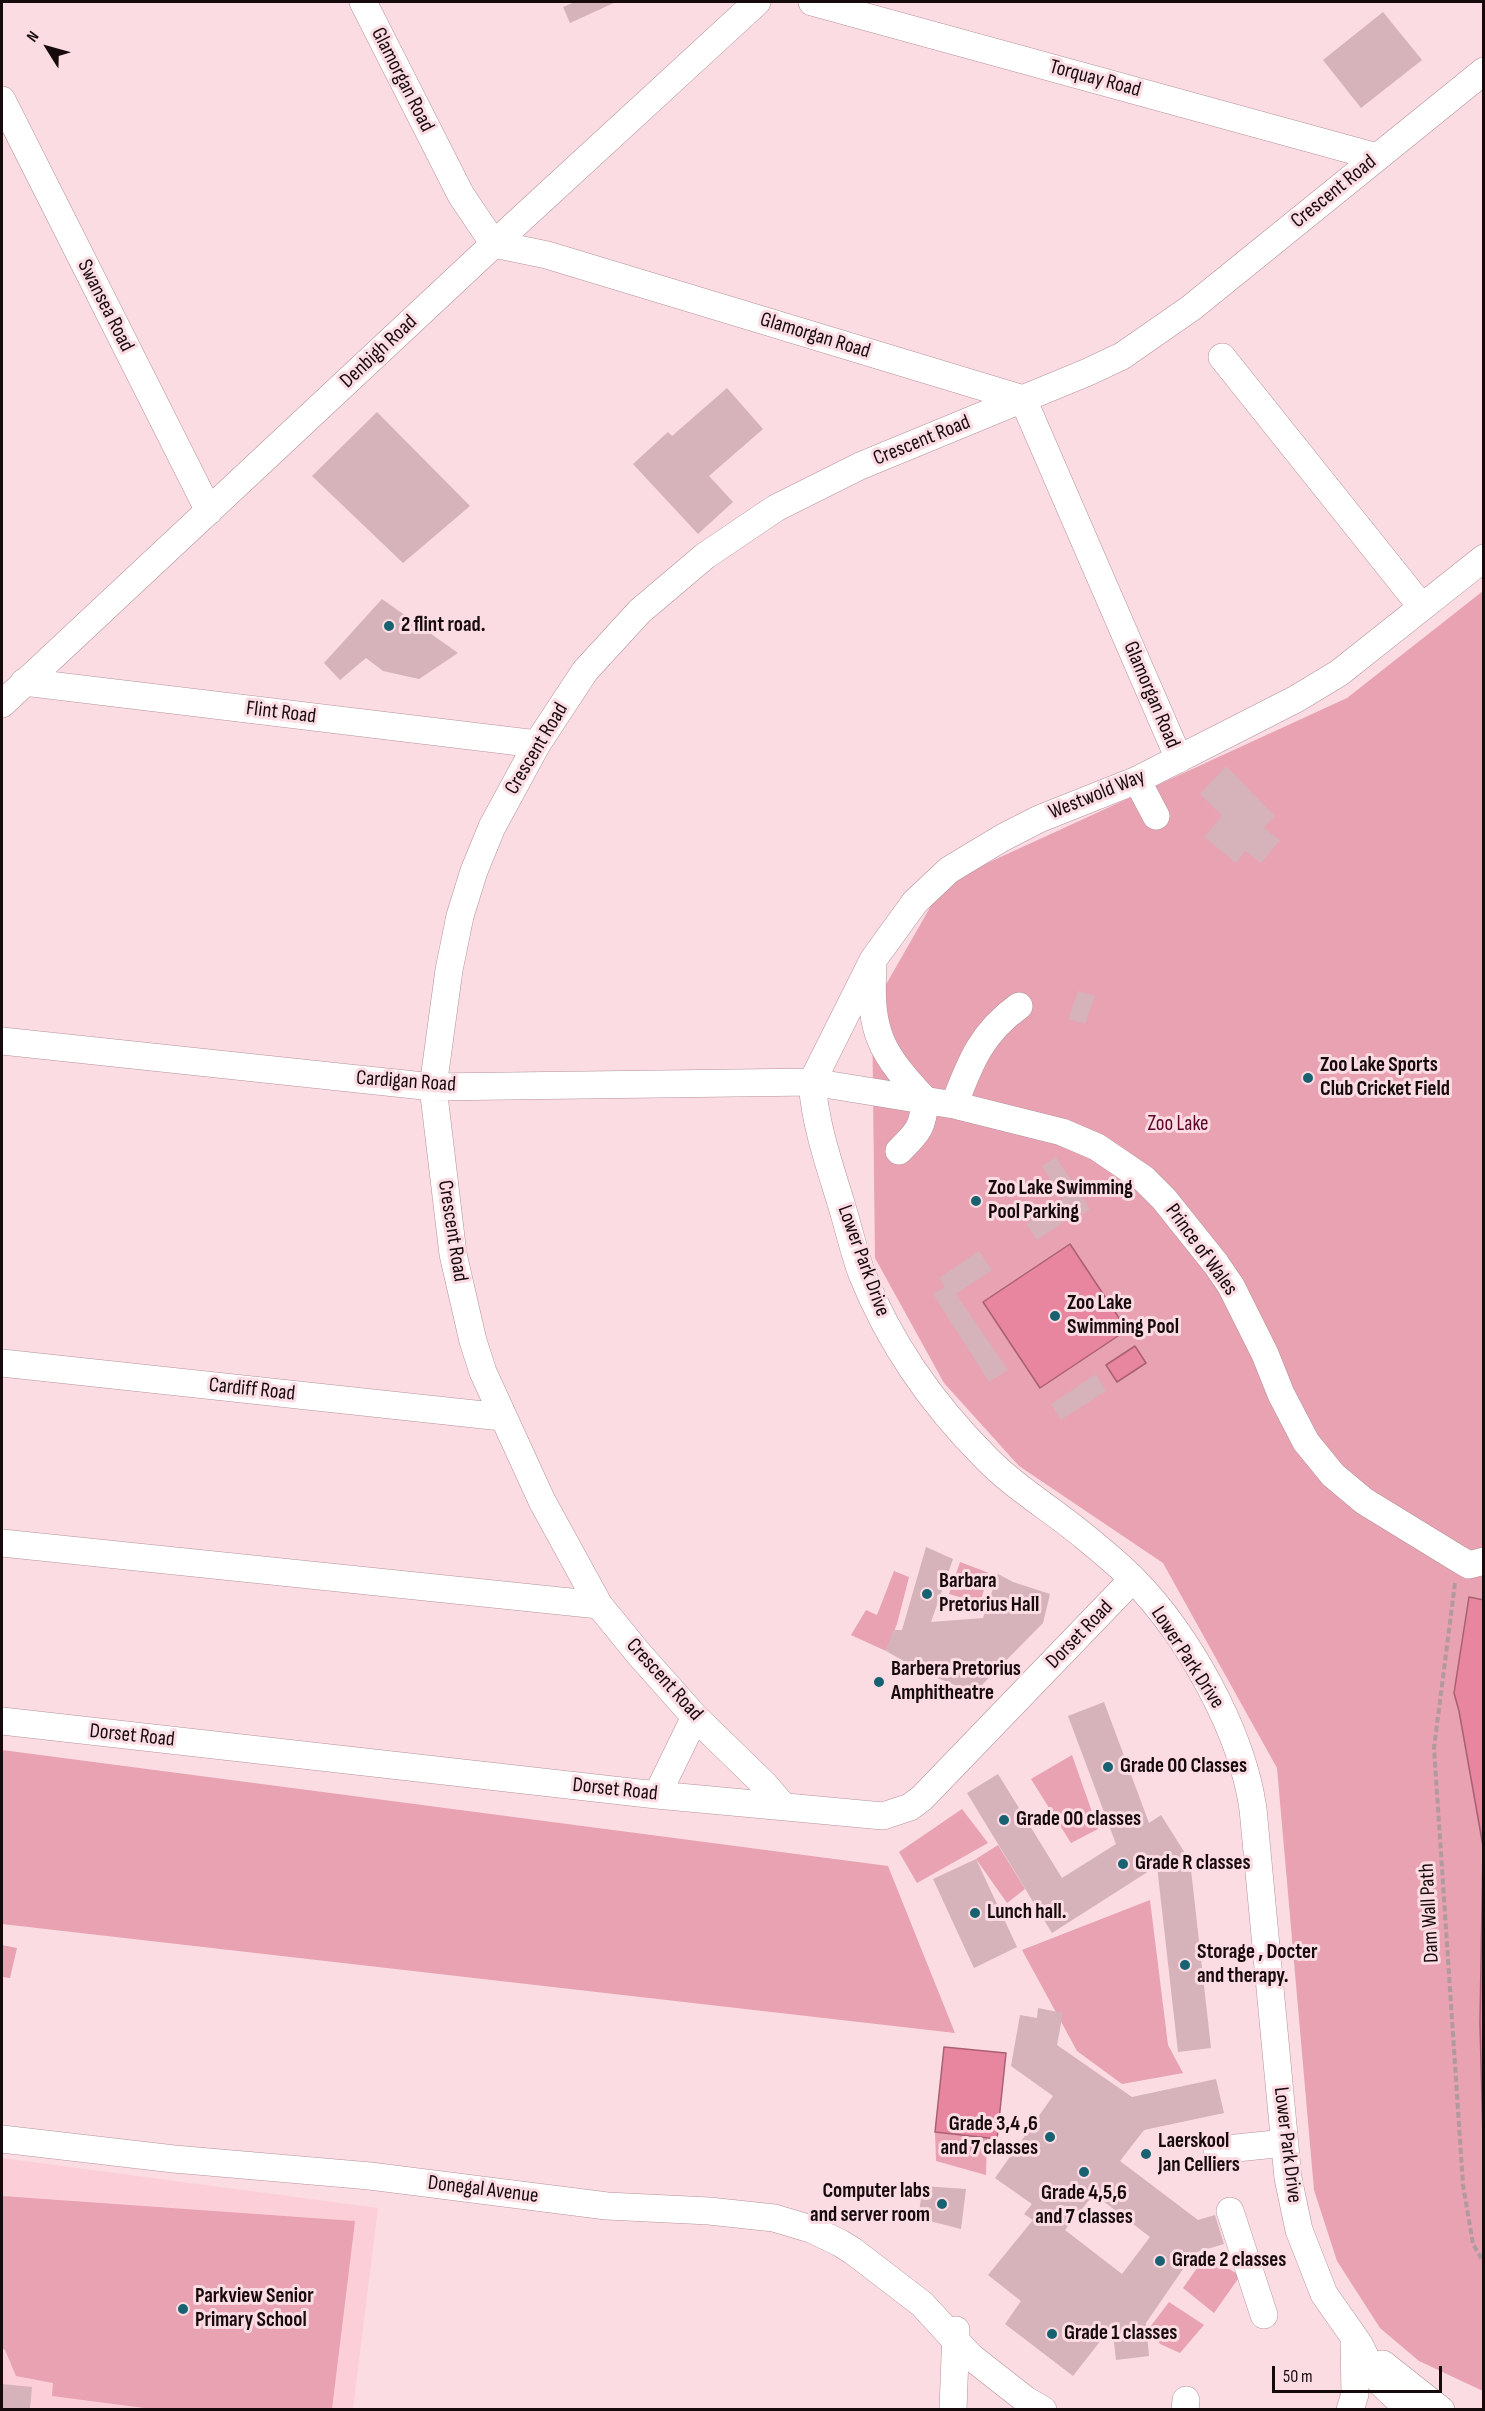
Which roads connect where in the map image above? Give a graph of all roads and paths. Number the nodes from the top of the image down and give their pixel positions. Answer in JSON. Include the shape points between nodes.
{"nodes":[{"id":1,"x":363,"y":2,"type":"edge"},
{"id":2,"x":757,"y":2,"type":"edge"},
{"id":3,"x":812,"y":2,"type":"edge"},
{"id":4,"x":1484,"y":71,"type":"edge"},
{"id":5,"x":2,"y":100,"type":"edge"},
{"id":6,"x":1377,"y":157,"type":"junction"},
{"id":7,"x":494,"y":244,"type":"junction"},
{"id":8,"x":1222,"y":357,"type":"dead end"},
{"id":9,"x":1023,"y":399,"type":"junction"},
{"id":10,"x":209,"y":511,"type":"junction"},
{"id":11,"x":1484,"y":558,"type":"edge"},
{"id":12,"x":1421,"y":606,"type":"junction"},
{"id":13,"x":24,"y":682,"type":"junction"},
{"id":14,"x":2,"y":704,"type":"edge"},
{"id":15,"x":537,"y":744,"type":"junction"},
{"id":16,"x":1179,"y":759,"type":"junction"},
{"id":17,"x":1137,"y":780,"type":"junction"},
{"id":18,"x":1156,"y":816,"type":"dead end"},
{"id":19,"x":873,"y":960,"type":"junction"},
{"id":20,"x":1019,"y":1006,"type":"dead end"},
{"id":21,"x":2,"y":1041,"type":"edge"},
{"id":22,"x":812,"y":1082,"type":"junction"},
{"id":23,"x":433,"y":1087,"type":"junction"},
{"id":24,"x":925,"y":1100,"type":"junction"},
{"id":25,"x":954,"y":1105,"type":"junction"},
{"id":26,"x":899,"y":1151,"type":"dead end"},
{"id":27,"x":2,"y":1363,"type":"edge"},
{"id":28,"x":502,"y":1417,"type":"junction"},
{"id":29,"x":2,"y":1543,"type":"edge"},
{"id":30,"x":1457,"y":1558,"type":"junction"},
{"id":31,"x":1484,"y":1560,"type":"edge"},
{"id":32,"x":1133,"y":1579,"type":"junction"},
{"id":33,"x":599,"y":1605,"type":"junction"},
{"id":34,"x":695,"y":1717,"type":"junction"},
{"id":35,"x":2,"y":1721,"type":"edge"},
{"id":36,"x":657,"y":1795,"type":"junction"},
{"id":37,"x":783,"y":1806,"type":"junction"},
{"id":38,"x":2,"y":2139,"type":"edge"},
{"id":39,"x":1285,"y":2143,"type":"junction"},
{"id":40,"x":1217,"y":2150,"type":"dead end"},
{"id":41,"x":1230,"y":2211,"type":"dead end"},
{"id":42,"x":1484,"y":2263,"type":"edge"},
{"id":43,"x":1264,"y":2315,"type":"dead end"},
{"id":44,"x":958,"y":2336,"type":"junction"},
{"id":45,"x":1356,"y":2340,"type":"junction"},
{"id":46,"x":953,"y":2408,"type":"edge"},
{"id":47,"x":1057,"y":2409,"type":"edge"},
{"id":48,"x":1350,"y":2409,"type":"edge"},
{"id":49,"x":1409,"y":2409,"type":"edge"},
{"id":50,"x":1442,"y":2409,"type":"edge"}],
"edges":[{"from":1,"to":7,"type":"street","name":"Glamorgan Road","via":[[461,195]]},
{"from":2,"to":7,"type":"street","name":"Denbigh Road"},
{"from":3,"to":6,"type":"street","name":"Torquay Road"},
{"from":4,"to":6,"type":"street","name":"Crescent Road"},
{"from":5,"to":10,"type":"street","name":"Swansea Road"},
{"from":6,"to":9,"type":"street","name":"Crescent Road","via":[[1144,342],[1088,372]]},
{"from":7,"to":9,"type":"street","name":"Glamorgan Road","via":[[547,255]]},
{"from":7,"to":10,"type":"street","name":"Denbigh Road"},
{"from":8,"to":12,"type":"street"},
{"from":9,"to":15,"type":"street","name":"Crescent Road","via":[[860,466],[776,508],[705,556],[640,611],[585,671]]},
{"from":9,"to":16,"type":"street","name":"Glamorgan Road"},
{"from":10,"to":13,"type":"street","name":"Denbigh Road"},
{"from":11,"to":12,"type":"street","name":"Westwold Way"},
{"from":12,"to":16,"type":"street","name":"Westwold Way","via":[[1339,673]]},
{"from":13,"to":14,"type":"street","name":"Denbigh Road"},
{"from":13,"to":15,"type":"street","name":"Flint Road"},
{"from":15,"to":23,"type":"street","name":"Crescent Road","via":[[492,826],[474,871],[449,970]]},
{"from":16,"to":17,"type":"street","name":"Westwold Way"},
{"from":17,"to":18,"type":"street"},
{"from":17,"to":19,"type":"street","name":"Westwold Way","via":[[1039,819],[957,864],[915,902]]},
{"from":19,"to":22,"type":"street","name":"Westwold Way"},
{"from":19,"to":24,"type":"street","via":[[871,999],[884,1050]]},
{"from":20,"to":25,"type":"street","via":[[998,1023],[974,1054]]},
{"from":21,"to":23,"type":"street","name":"Cardigan Road"},
{"from":22,"to":23,"type":"street","name":"Cardigan Road"},
{"from":22,"to":24,"type":"street","name":"Prince of Wales"},
{"from":22,"to":32,"type":"street","name":"Lower Park Drive","via":[[821,1138],[862,1274],[889,1333],[916,1375],[986,1459]]},
{"from":23,"to":28,"type":"street","name":"Crescent Road","via":[[453,1254],[473,1341]]},
{"from":24,"to":25,"type":"street","name":"Prince of Wales"},
{"from":24,"to":26,"type":"street","via":[[924,1121]]},
{"from":25,"to":30,"type":"street","name":"Prince of Wales","via":[[1062,1132],[1097,1148],[1144,1179],[1231,1286],[1281,1394],[1320,1461],[1364,1501]]},
{"from":27,"to":28,"type":"street","name":"Cardiff Road"},
{"from":28,"to":33,"type":"street","name":"Crescent Road"},
{"from":29,"to":33,"type":"street"},
{"from":30,"to":31,"type":"street","name":"Prince of Wales","via":[[1469,1565]]},
{"from":30,"to":42,"type":"path","name":"Dam Wall Path","via":[[1434,1748],[1461,2165],[1473,2244]]},
{"from":32,"to":37,"type":"street","name":"Dorset Road","via":[[910,1807],[883,1816],[865,1816]]},
{"from":32,"to":39,"type":"street","name":"Lower Park Drive","via":[[1199,1670],[1244,1763],[1253,1809]]},
{"from":33,"to":34,"type":"street","name":"Crescent Road"},
{"from":34,"to":36,"type":"street"},
{"from":34,"to":37,"type":"street","name":"Crescent Road"},
{"from":35,"to":36,"type":"street","name":"Dorset Road"},
{"from":36,"to":37,"type":"street","name":"Dorset Road"},
{"from":38,"to":44,"type":"street","name":"Donegal Avenue","via":[[370,2176],[607,2206],[774,2218],[840,2243]]},
{"from":39,"to":40,"type":"street"},
{"from":39,"to":45,"type":"street","name":"Lower Park Drive","via":[[1299,2230],[1313,2269],[1324,2294]]},
{"from":41,"to":43,"type":"street"},
{"from":44,"to":46,"type":"street"},
{"from":44,"to":47,"type":"street","name":"Donegal Avenue"},
{"from":45,"to":48,"type":"street","via":[[1355,2394]]},
{"from":45,"to":49,"type":"street","name":"Lower Park Drive","via":[[1382,2384]]},
{"from":45,"to":50,"type":"street","name":"Lower Park Drive"}]}
